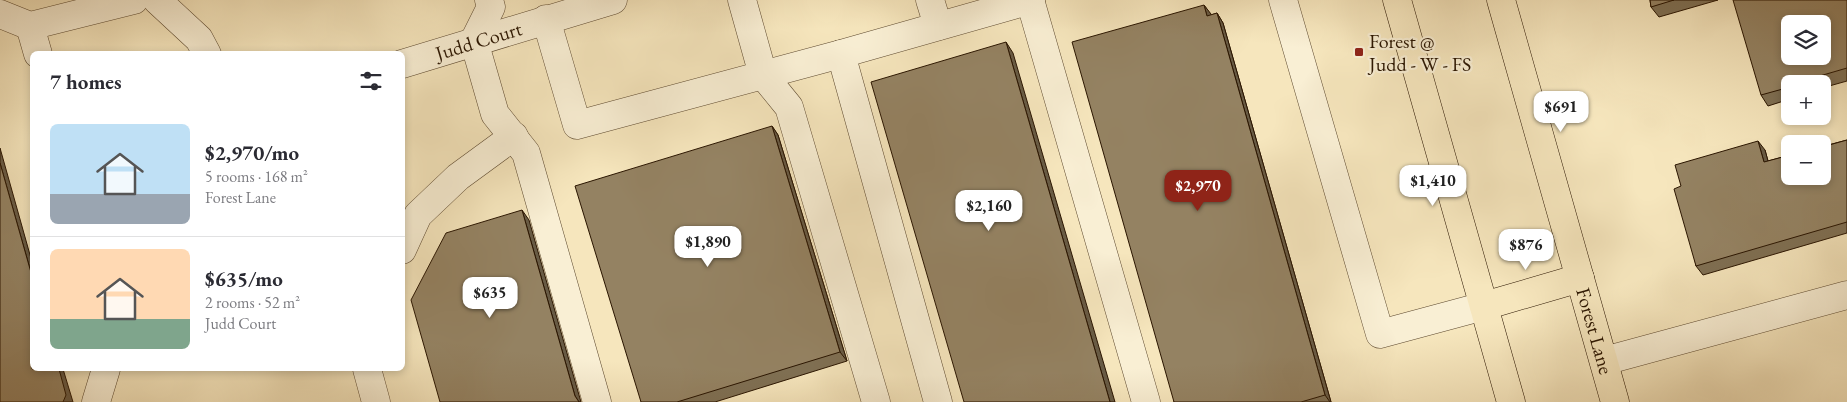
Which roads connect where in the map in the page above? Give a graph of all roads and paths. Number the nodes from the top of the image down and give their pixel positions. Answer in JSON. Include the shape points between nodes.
{"nodes":[{"id":1,"x":134,"y":0,"type":"edge"},
{"id":2,"x":157,"y":0,"type":"edge"},
{"id":3,"x":488,"y":0,"type":"edge"},
{"id":4,"x":613,"y":0,"type":"edge"},
{"id":5,"x":742,"y":0,"type":"edge"},
{"id":6,"x":930,"y":0,"type":"edge"},
{"id":7,"x":1031,"y":0,"type":"edge"},
{"id":8,"x":1283,"y":0,"type":"edge"},
{"id":9,"x":1397,"y":0,"type":"edge"},
{"id":10,"x":1501,"y":0,"type":"edge"},
{"id":11,"x":71,"y":8,"type":"edge"},
{"id":12,"x":0,"y":14,"type":"edge"},
{"id":13,"x":546,"y":19,"type":"junction"},
{"id":14,"x":30,"y":26,"type":"junction"},
{"id":15,"x":938,"y":26,"type":"junction"},
{"id":16,"x":474,"y":41,"type":"junction"},
{"id":17,"x":37,"y":51,"type":"edge"},
{"id":18,"x":205,"y":51,"type":"edge"},
{"id":19,"x":841,"y":54,"type":"junction"},
{"id":20,"x":405,"y":63,"type":"edge"},
{"id":21,"x":763,"y":75,"type":"junction"},
{"id":22,"x":514,"y":136,"type":"junction"},
{"id":23,"x":405,"y":243,"type":"edge"},
{"id":24,"x":1580,"y":278,"type":"junction"},
{"id":25,"x":1847,"y":295,"type":"edge"},
{"id":26,"x":1484,"y":306,"type":"junction"},
{"id":27,"x":1604,"y":361,"type":"junction"},
{"id":28,"x":105,"y":371,"type":"edge"},
{"id":29,"x":368,"y":371,"type":"edge"},
{"id":30,"x":96,"y":402,"type":"edge"},
{"id":31,"x":376,"y":402,"type":"edge"},
{"id":32,"x":597,"y":402,"type":"edge"},
{"id":33,"x":876,"y":402,"type":"edge"},
{"id":34,"x":938,"y":402,"type":"edge"},
{"id":35,"x":1146,"y":402,"type":"edge"},
{"id":36,"x":1511,"y":402,"type":"edge"},
{"id":37,"x":1615,"y":402,"type":"edge"}],
"edges":[{"from":1,"to":11,"type":"street"},
{"from":2,"to":18,"type":"street","via":[[199,39]]},
{"from":3,"to":16,"type":"street","via":[[490,7]]},
{"from":4,"to":13,"type":"street","name":"Judd Court"},
{"from":5,"to":21,"type":"street"},
{"from":6,"to":15,"type":"street"},
{"from":7,"to":15,"type":"street"},
{"from":7,"to":35,"type":"street"},
{"from":8,"to":26,"type":"street","via":[[1380,334]]},
{"from":9,"to":26,"type":"main road"},
{"from":10,"to":24,"type":"main road","name":"Forest Lane"},
{"from":11,"to":14,"type":"street"},
{"from":12,"to":14,"type":"street"},
{"from":13,"to":16,"type":"street","name":"Judd Court"},
{"from":13,"to":21,"type":"street","via":[[577,125]]},
{"from":14,"to":17,"type":"street"},
{"from":15,"to":19,"type":"street"},
{"from":16,"to":20,"type":"street","name":"Judd Court"},
{"from":16,"to":22,"type":"street","via":[[495,114]]},
{"from":19,"to":21,"type":"street"},
{"from":19,"to":34,"type":"street"},
{"from":21,"to":33,"type":"street","via":[[789,107]]},
{"from":22,"to":23,"type":"street","via":[[458,177],[418,215]]},
{"from":22,"to":32,"type":"street","via":[[526,153]]},
{"from":24,"to":26,"type":"main road"},
{"from":24,"to":27,"type":"main road","name":"Forest Lane"},
{"from":25,"to":27,"type":"street"},
{"from":26,"to":36,"type":"main road"},
{"from":27,"to":37,"type":"main road","name":"Forest Lane"},
{"from":28,"to":30,"type":"street"},
{"from":29,"to":31,"type":"street"}]}
